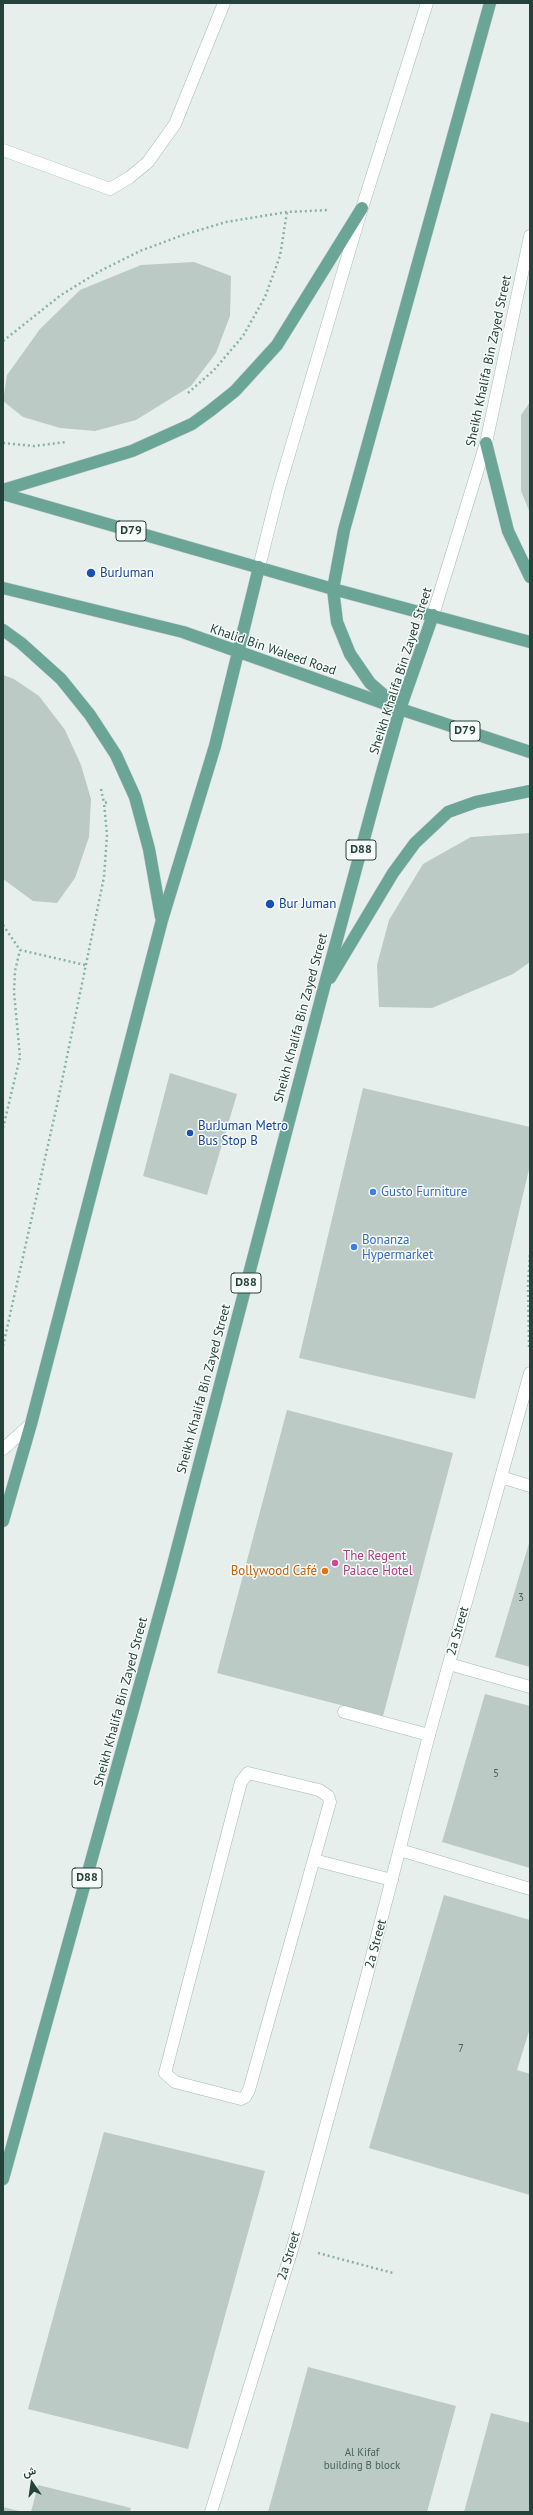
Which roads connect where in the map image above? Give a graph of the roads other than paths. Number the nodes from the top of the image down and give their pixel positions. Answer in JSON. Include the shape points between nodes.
{"nodes":[{"id":1,"x":224,"y":3,"type":"edge"},
{"id":2,"x":427,"y":3,"type":"edge"},
{"id":3,"x":490,"y":3,"type":"edge"},
{"id":4,"x":3,"y":150,"type":"edge"},
{"id":5,"x":362,"y":208,"type":"junction"},
{"id":6,"x":530,"y":236,"type":"edge"},
{"id":7,"x":486,"y":443,"type":"junction"},
{"id":8,"x":3,"y":490,"type":"edge"},
{"id":9,"x":3,"y":494,"type":"edge"},
{"id":10,"x":259,"y":567,"type":"junction"},
{"id":11,"x":530,"y":577,"type":"edge"},
{"id":12,"x":3,"y":588,"type":"edge"},
{"id":13,"x":333,"y":589,"type":"junction"},
{"id":14,"x":433,"y":615,"type":"junction"},
{"id":15,"x":3,"y":630,"type":"edge"},
{"id":16,"x":530,"y":642,"type":"edge"},
{"id":17,"x":238,"y":652,"type":"junction"},
{"id":18,"x":400,"y":709,"type":"junction"},
{"id":19,"x":530,"y":752,"type":"edge"},
{"id":20,"x":530,"y":791,"type":"edge"},
{"id":21,"x":162,"y":920,"type":"junction"},
{"id":22,"x":323,"y":991,"type":"junction"},
{"id":23,"x":530,"y":1373,"type":"edge"},
{"id":24,"x":31,"y":1424,"type":"junction"},
{"id":25,"x":3,"y":1449,"type":"edge"},
{"id":26,"x":501,"y":1477,"type":"junction"},
{"id":27,"x":530,"y":1486,"type":"edge"},
{"id":28,"x":3,"y":1521,"type":"edge"},
{"id":29,"x":449,"y":1664,"type":"junction"},
{"id":30,"x":530,"y":1687,"type":"edge"},
{"id":31,"x":344,"y":1712,"type":"dead end"},
{"id":32,"x":429,"y":1735,"type":"junction"},
{"id":33,"x":400,"y":1850,"type":"junction"},
{"id":34,"x":314,"y":1860,"type":"junction"},
{"id":35,"x":392,"y":1880,"type":"junction"},
{"id":36,"x":530,"y":1890,"type":"edge"},
{"id":37,"x":3,"y":2179,"type":"edge"},
{"id":38,"x":211,"y":2512,"type":"edge"}],
"edges":[{"from":1,"to":4,"type":"street","via":[[174,124],[153,156],[130,177],[110,189]]},
{"from":2,"to":5,"type":"street"},
{"from":3,"to":13,"type":"main road","via":[[344,530]]},
{"from":5,"to":8,"type":"main road","via":[[277,345],[234,391],[210,411],[192,424],[132,451]]},
{"from":5,"to":10,"type":"street","via":[[279,488]]},
{"from":6,"to":7,"type":"street","name":"Sheikh Khalifa Bin Zayed Street","number":"D88"},
{"from":7,"to":11,"type":"main road","via":[[508,531]]},
{"from":7,"to":14,"type":"street","name":"Sheikh Khalifa Bin Zayed Street","number":"D88"},
{"from":9,"to":10,"type":"main road","number":"D79"},
{"from":10,"to":13,"type":"main road","number":"D79"},
{"from":10,"to":17,"type":"main road"},
{"from":12,"to":17,"type":"main road","name":"Khalid Bin Waleed Road","number":"D79","via":[[183,632]]},
{"from":13,"to":14,"type":"main road","number":"D79"},
{"from":13,"to":18,"type":"main road","via":[[337,622],[350,654],[370,683]]},
{"from":14,"to":16,"type":"main road","number":"D79"},
{"from":14,"to":18,"type":"main road","name":"Sheikh Khalifa Bin Zayed Street","number":"D88"},
{"from":15,"to":21,"type":"main road","via":[[21,642],[61,679],[90,715],[116,755],[135,797],[149,849]]},
{"from":17,"to":18,"type":"main road","name":"Khalid Bin Waleed Road","number":"D79"},
{"from":17,"to":21,"type":"main road","via":[[215,746]]},
{"from":18,"to":19,"type":"main road","name":"Khalid Bin Waleed Road","number":"D79"},
{"from":18,"to":22,"type":"main road","name":"Sheikh Khalifa Bin Zayed Street","number":"D88"},
{"from":20,"to":22,"type":"main road","via":[[476,802],[448,812],[415,843],[393,872]]},
{"from":21,"to":24,"type":"main road"},
{"from":22,"to":37,"type":"main road","name":"Sheikh Khalifa Bin Zayed Street","number":"D88","via":[[170,1576]]},
{"from":23,"to":26,"type":"street","name":"2a Street"},
{"from":24,"to":25,"type":"street"},
{"from":24,"to":28,"type":"main road"},
{"from":26,"to":27,"type":"street"},
{"from":26,"to":29,"type":"street","name":"2a Street"},
{"from":29,"to":30,"type":"street"},
{"from":29,"to":32,"type":"street","name":"2a Street"},
{"from":31,"to":32,"type":"street"},
{"from":32,"to":33,"type":"street","name":"2a Street"},
{"from":33,"to":35,"type":"street","name":"2a Street"},
{"from":33,"to":36,"type":"street"},
{"from":34,"to":34,"type":"street","via":[[329,1808],[328,1796],[319,1790],[252,1773],[245,1775],[165,2069],[167,2077],[174,2082],[241,2099],[248,2094]]},
{"from":34,"to":35,"type":"street"},
{"from":35,"to":38,"type":"street","name":"2a Street","via":[[293,2246]]}]}
